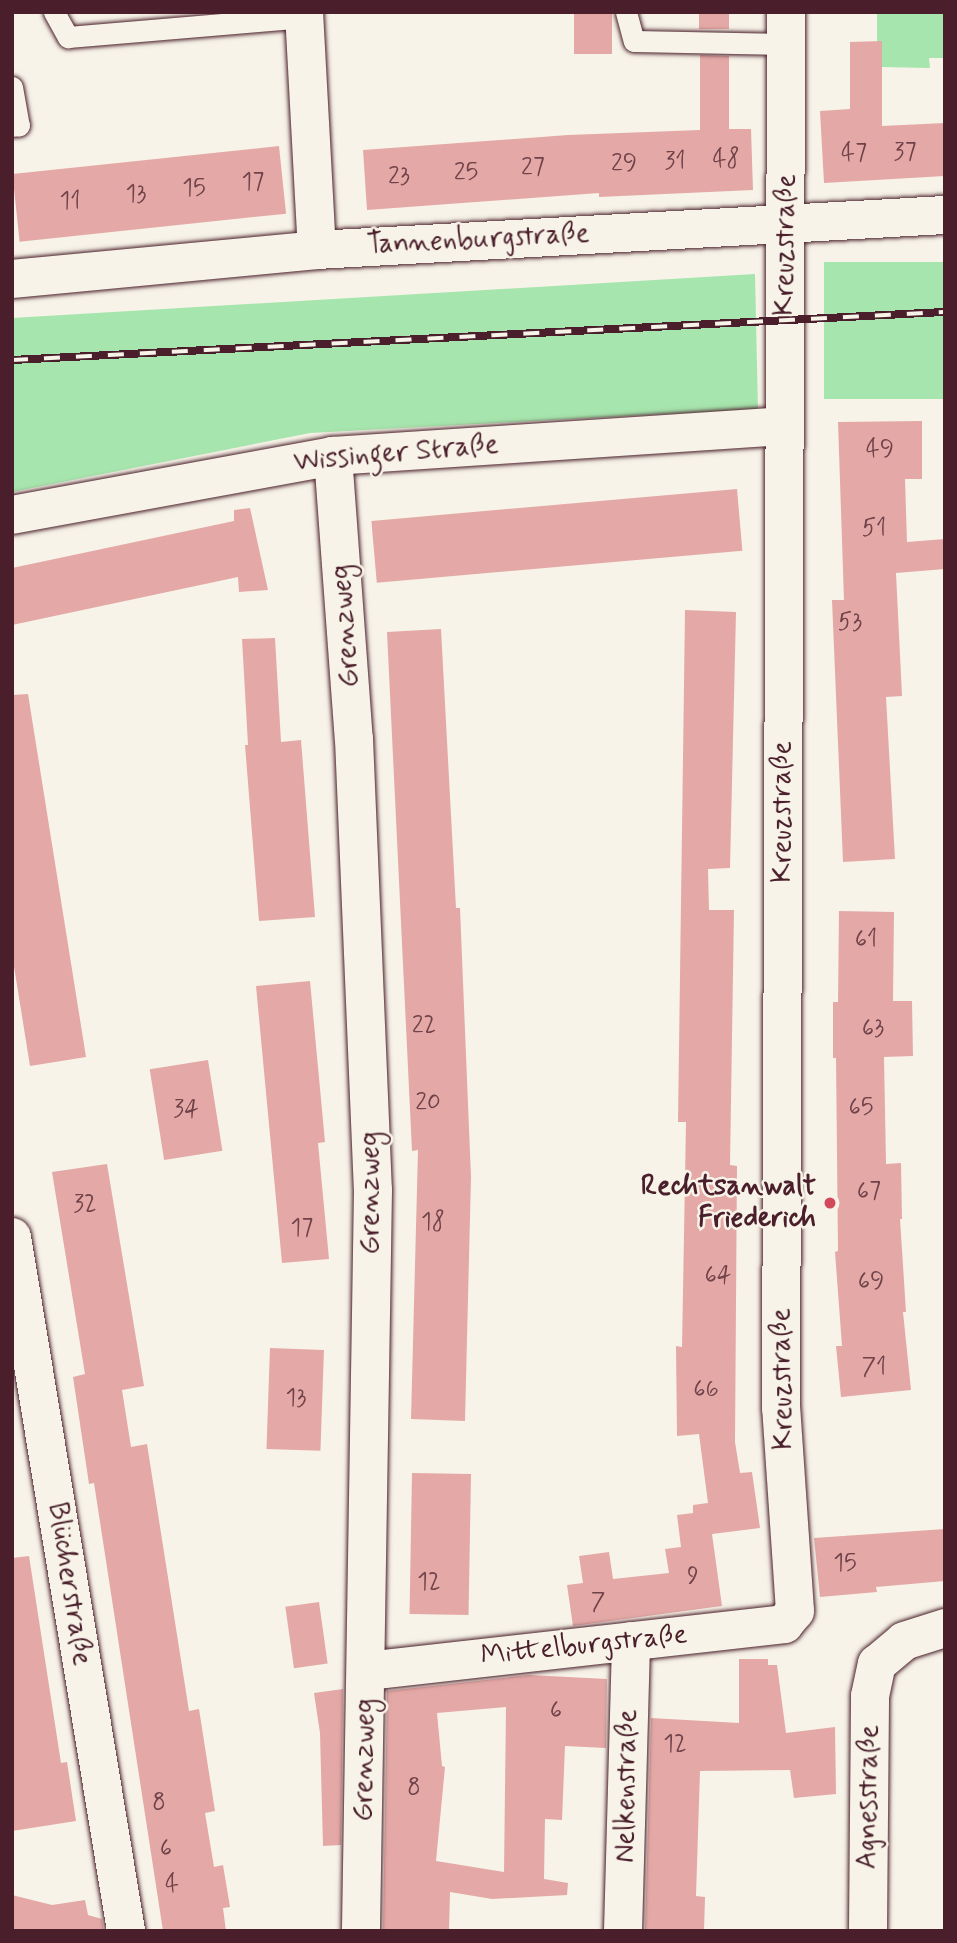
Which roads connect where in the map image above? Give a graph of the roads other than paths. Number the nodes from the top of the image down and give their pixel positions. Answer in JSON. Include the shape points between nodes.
{"nodes":[{"id":1,"x":54,"y":12,"type":"edge"},
{"id":2,"x":626,"y":12,"type":"edge"},
{"id":3,"x":304,"y":15,"type":"edge"},
{"id":4,"x":786,"y":28,"type":"edge"},
{"id":5,"x":12,"y":87,"type":"edge"},
{"id":6,"x":12,"y":126,"type":"edge"},
{"id":7,"x":945,"y":215,"type":"edge"},
{"id":8,"x":787,"y":222,"type":"junction"},
{"id":9,"x":317,"y":250,"type":"junction"},
{"id":10,"x":12,"y":279,"type":"edge"},
{"id":11,"x":783,"y":426,"type":"junction"},
{"id":12,"x":333,"y":456,"type":"junction"},
{"id":13,"x":12,"y":515,"type":"edge"},
{"id":14,"x":12,"y":1237,"type":"edge"},
{"id":15,"x":795,"y":1611,"type":"joint"},
{"id":16,"x":945,"y":1628,"type":"edge"},
{"id":17,"x":631,"y":1641,"type":"junction"},
{"id":18,"x":367,"y":1671,"type":"junction"},
{"id":19,"x":126,"y":1931,"type":"edge"},
{"id":20,"x":361,"y":1931,"type":"edge"},
{"id":21,"x":623,"y":1931,"type":"edge"},
{"id":22,"x":867,"y":1931,"type":"edge"}],
"edges":[{"from":1,"to":3,"type":"lane","via":[[68,37]]},
{"from":2,"to":4,"type":"lane","via":[[634,41]]},
{"from":3,"to":9,"type":"street"},
{"from":4,"to":8,"type":"street","name":"Kreuzstraße"},
{"from":5,"to":6,"type":"lane","via":[[19,125]]},
{"from":7,"to":8,"type":"street","name":"Tannenburgstraße"},
{"from":8,"to":9,"type":"street","name":"Tannenburgstraße"},
{"from":8,"to":11,"type":"street","name":"Kreuzstraße"},
{"from":9,"to":10,"type":"street","name":"Tannenburgstraße"},
{"from":11,"to":12,"type":"street","name":"Wissinger Straße"},
{"from":11,"to":15,"type":"street","name":"Kreuzstraße","via":[[781,1408]]},
{"from":12,"to":13,"type":"street","name":"Wissinger Straße"},
{"from":12,"to":18,"type":"street","name":"Grenzweg","via":[[354,738],[369,1046],[373,1190]]},
{"from":14,"to":19,"type":"street","name":"Blücherstraße"},
{"from":15,"to":17,"type":"street","name":"Mittelburgstraße","via":[[785,1624]]},
{"from":16,"to":22,"type":"street","name":"Agnesstraße","via":[[904,1641],[877,1664],[870,1696]]},
{"from":17,"to":18,"type":"street","name":"Mittelburgstraße"},
{"from":17,"to":21,"type":"street","name":"Nelkenstraße"},
{"from":18,"to":20,"type":"street","name":"Grenzweg"}]}
